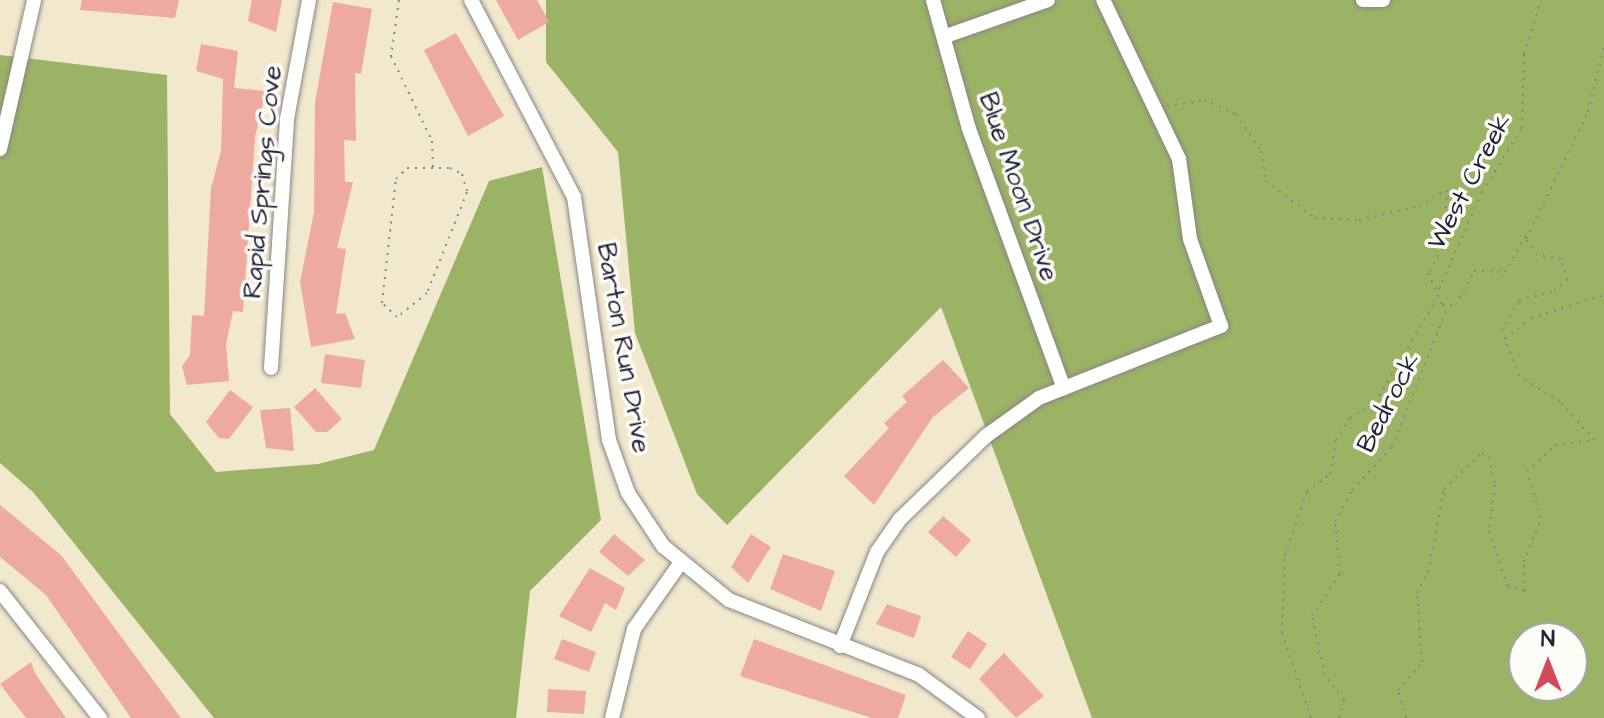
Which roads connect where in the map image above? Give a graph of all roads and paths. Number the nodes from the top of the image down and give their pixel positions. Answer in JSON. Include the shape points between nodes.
{"nodes":[{"id":1,"x":34,"y":0,"type":"edge"},
{"id":2,"x":309,"y":0,"type":"edge"},
{"id":3,"x":399,"y":0,"type":"edge"},
{"id":4,"x":471,"y":0,"type":"edge"},
{"id":5,"x":933,"y":0,"type":"edge"},
{"id":6,"x":1048,"y":0,"type":"edge"},
{"id":7,"x":1103,"y":0,"type":"edge"},
{"id":8,"x":1363,"y":0,"type":"edge"},
{"id":9,"x":1383,"y":0,"type":"edge"},
{"id":10,"x":1541,"y":0,"type":"edge"},
{"id":11,"x":946,"y":36,"type":"junction"},
{"id":12,"x":1604,"y":47,"type":"edge"},
{"id":13,"x":1603,"y":69,"type":"edge"},
{"id":14,"x":1167,"y":106,"type":"dead end"},
{"id":15,"x":0,"y":149,"type":"edge"},
{"id":16,"x":433,"y":168,"type":"junction"},
{"id":17,"x":1527,"y":235,"type":"junction"},
{"id":18,"x":1439,"y":291,"type":"junction"},
{"id":19,"x":1604,"y":295,"type":"edge"},
{"id":20,"x":1436,"y":300,"type":"junction"},
{"id":21,"x":1448,"y":305,"type":"junction"},
{"id":22,"x":1504,"y":340,"type":"junction"},
{"id":23,"x":271,"y":368,"type":"dead end"},
{"id":24,"x":1064,"y":388,"type":"junction"},
{"id":25,"x":679,"y":565,"type":"junction"},
{"id":26,"x":0,"y":591,"type":"edge"},
{"id":27,"x":840,"y":646,"type":"junction"},
{"id":28,"x":100,"y":718,"type":"edge"},
{"id":29,"x":612,"y":718,"type":"edge"},
{"id":30,"x":978,"y":718,"type":"edge"},
{"id":31,"x":1311,"y":718,"type":"edge"},
{"id":32,"x":1339,"y":718,"type":"edge"},
{"id":33,"x":1406,"y":718,"type":"edge"}],
"edges":[{"from":1,"to":15,"type":"street"},
{"from":2,"to":23,"type":"street","name":"Rapid Springs Cove","via":[[287,119]]},
{"from":3,"to":16,"type":"path","via":[[391,56],[432,141]]},
{"from":4,"to":25,"type":"street","name":"Barton Run Drive","via":[[574,197],[609,440],[628,493]]},
{"from":5,"to":11,"type":"street","name":"Blue Moon Drive"},
{"from":6,"to":11,"type":"street"},
{"from":7,"to":24,"type":"street","via":[[1179,159],[1190,239],[1221,326]]},
{"from":8,"to":9,"type":"street"},
{"from":10,"to":18,"type":"path","name":"West Creek","via":[[1524,54],[1522,128],[1482,192]]},
{"from":11,"to":24,"type":"street","name":"Blue Moon Drive","via":[[969,129]]},
{"from":12,"to":13,"type":"path"},
{"from":13,"to":17,"type":"path","via":[[1569,158]]},
{"from":14,"to":18,"type":"path","via":[[1204,100],[1236,114],[1261,151],[1266,181],[1315,218],[1359,220],[1419,206],[1447,190],[1442,248],[1428,273]]},
{"from":16,"to":16,"type":"path","via":[[407,168],[396,179],[382,303],[397,317],[427,293],[467,192],[462,174]]},
{"from":17,"to":21,"type":"path","via":[[1505,272],[1474,271],[1456,305]]},
{"from":17,"to":22,"type":"path","via":[[1537,255],[1565,263],[1567,280],[1554,291],[1519,300]]},
{"from":18,"to":20,"type":"path","name":"West Creek"},
{"from":19,"to":22,"type":"path","via":[[1531,318]]},
{"from":20,"to":21,"type":"path"},
{"from":20,"to":31,"type":"path","via":[[1375,403],[1350,418],[1336,440],[1330,474],[1307,492],[1285,555],[1282,633]]},
{"from":21,"to":32,"type":"path","name":"Bedrock","via":[[1435,352],[1392,447],[1352,490],[1335,522],[1340,574],[1312,616],[1325,675],[1344,700]]},
{"from":22,"to":33,"type":"path","via":[[1519,376],[1560,402],[1595,440],[1555,445],[1527,472],[1540,530],[1524,562],[1525,591],[1507,586],[1489,531],[1495,485],[1489,457],[1482,453],[1444,489],[1428,572],[1417,593],[1419,673],[1398,690]]},
{"from":24,"to":27,"type":"street","via":[[986,436],[899,520],[877,552]]},
{"from":25,"to":27,"type":"street","name":"Barton Run Drive","via":[[756,614]]},
{"from":25,"to":29,"type":"street","via":[[634,629]]},
{"from":26,"to":28,"type":"street"},
{"from":27,"to":30,"type":"street","name":"Barton Run Drive","via":[[919,675]]}]}
